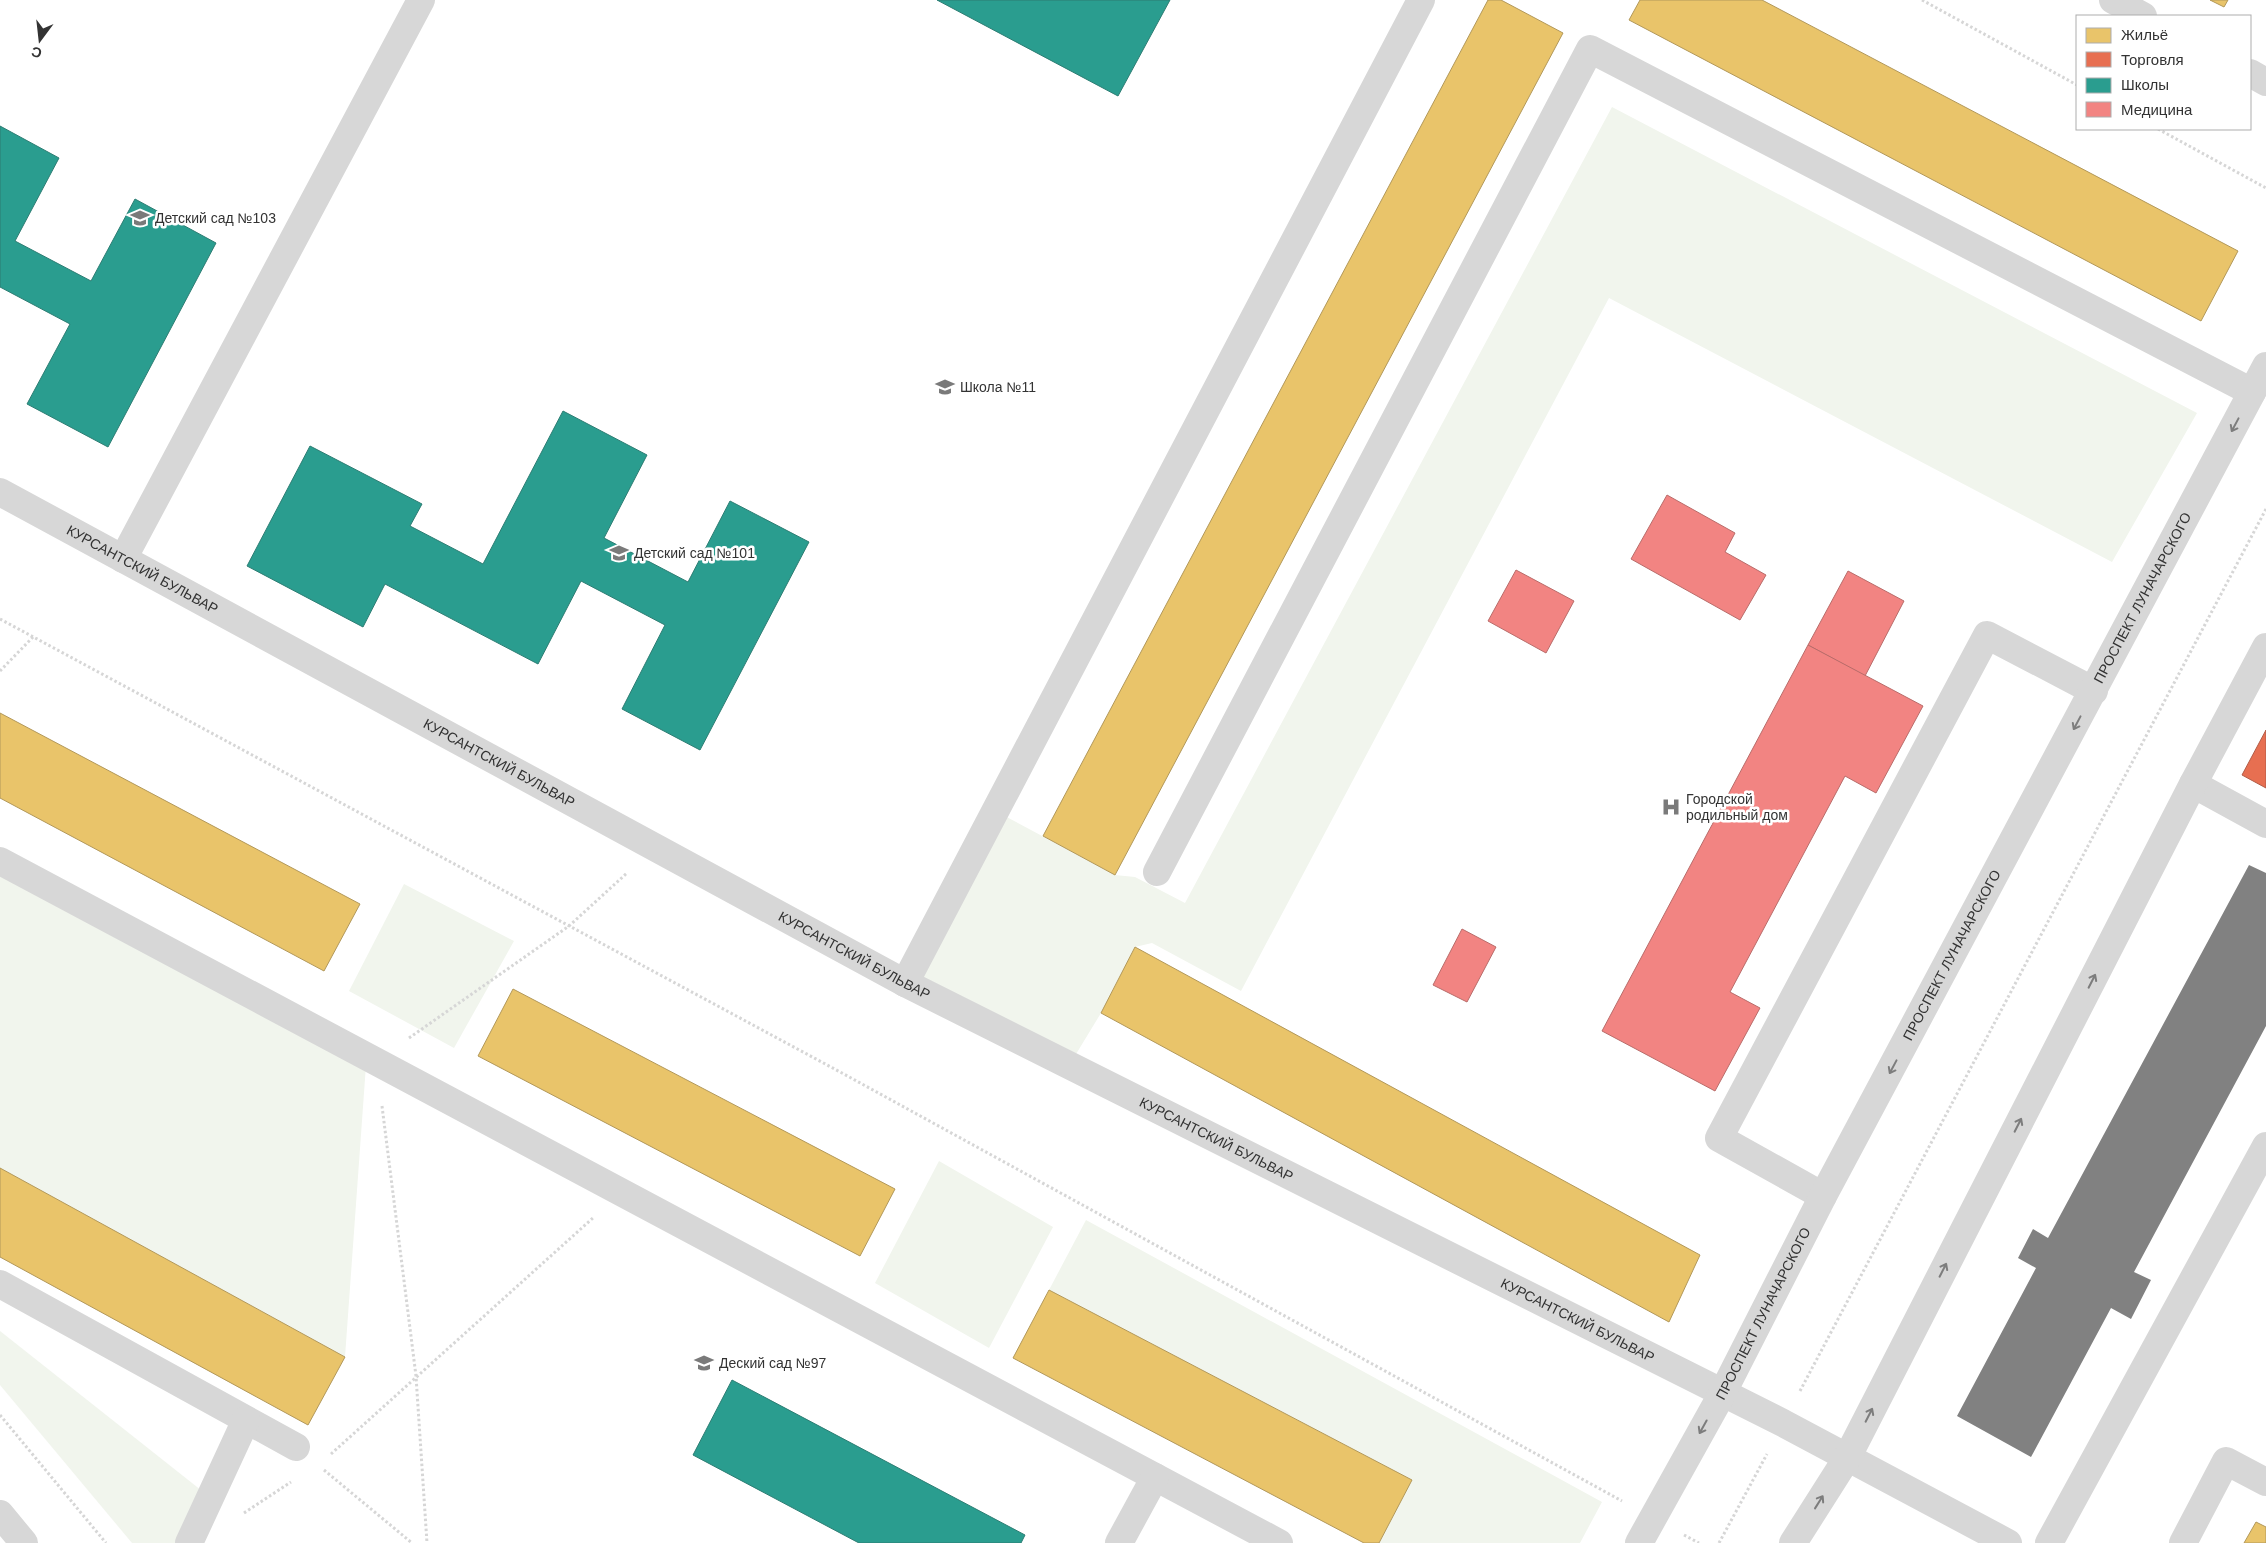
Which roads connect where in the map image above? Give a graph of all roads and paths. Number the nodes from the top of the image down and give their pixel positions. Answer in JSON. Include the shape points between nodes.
{"nodes":[{"id":1,"x":421,"y":0,"type":"edge"},
{"id":2,"x":1421,"y":0,"type":"edge"},
{"id":3,"x":1922,"y":0,"type":"edge"},
{"id":4,"x":2112,"y":0,"type":"edge"},
{"id":5,"x":2141,"y":15,"type":"edge"},
{"id":6,"x":2251,"y":74,"type":"edge"},
{"id":7,"x":2266,"y":82,"type":"edge"},
{"id":8,"x":2076,"y":84,"type":"edge"},
{"id":9,"x":2160,"y":130,"type":"edge"},
{"id":10,"x":2266,"y":188,"type":"edge"},
{"id":11,"x":2266,"y":366,"type":"edge"},
{"id":12,"x":2252,"y":392,"type":"junction"},
{"id":13,"x":0,"y":492,"type":"edge"},
{"id":14,"x":2266,"y":510,"type":"edge"},
{"id":15,"x":123,"y":559,"type":"junction"},
{"id":16,"x":0,"y":620,"type":"edge"},
{"id":17,"x":33,"y":637,"type":"junction"},
{"id":18,"x":2266,"y":647,"type":"edge"},
{"id":19,"x":0,"y":671,"type":"edge"},
{"id":20,"x":2094,"y":691,"type":"junction"},
{"id":21,"x":2193,"y":784,"type":"junction"},
{"id":22,"x":2266,"y":824,"type":"edge"},
{"id":23,"x":654,"y":847,"type":"junction"},
{"id":24,"x":0,"y":861,"type":"edge"},
{"id":25,"x":1157,"y":872,"type":"dead end"},
{"id":26,"x":570,"y":926,"type":"junction"},
{"id":27,"x":905,"y":983,"type":"junction"},
{"id":28,"x":376,"y":1061,"type":"junction"},
{"id":29,"x":2266,"y":1146,"type":"edge"},
{"id":30,"x":622,"y":1192,"type":"junction"},
{"id":31,"x":1823,"y":1196,"type":"junction"},
{"id":32,"x":0,"y":1284,"type":"edge"},
{"id":33,"x":416,"y":1376,"type":"junction"},
{"id":34,"x":1722,"y":1394,"type":"junction"},
{"id":35,"x":0,"y":1415,"type":"edge"},
{"id":36,"x":246,"y":1420,"type":"junction"},
{"id":37,"x":1783,"y":1424,"type":"junction"},
{"id":38,"x":296,"y":1447,"type":"joint"},
{"id":39,"x":1847,"y":1458,"type":"junction"},
{"id":40,"x":318,"y":1465,"type":"junction"},
{"id":41,"x":1155,"y":1477,"type":"junction"},
{"id":42,"x":294,"y":1481,"type":"dead end"},
{"id":43,"x":2266,"y":1482,"type":"edge"},
{"id":44,"x":0,"y":1514,"type":"edge"},
{"id":45,"x":238,"y":1517,"type":"dead end"},
{"id":46,"x":1652,"y":1518,"type":"junction"},
{"id":47,"x":24,"y":1543,"type":"edge"},
{"id":48,"x":106,"y":1543,"type":"edge"},
{"id":49,"x":189,"y":1543,"type":"edge"},
{"id":50,"x":412,"y":1543,"type":"edge"},
{"id":51,"x":427,"y":1543,"type":"edge"},
{"id":52,"x":1119,"y":1543,"type":"edge"},
{"id":53,"x":1279,"y":1543,"type":"edge"},
{"id":54,"x":1639,"y":1543,"type":"edge"},
{"id":55,"x":1699,"y":1543,"type":"edge"},
{"id":56,"x":1719,"y":1543,"type":"edge"},
{"id":57,"x":1793,"y":1543,"type":"edge"},
{"id":58,"x":2008,"y":1543,"type":"edge"},
{"id":59,"x":2049,"y":1543,"type":"edge"},
{"id":60,"x":2183,"y":1543,"type":"edge"}],
"edges":[{"from":1,"to":15,"type":"street"},
{"from":2,"to":27,"type":"street"},
{"from":3,"to":8,"type":"path"},
{"from":4,"to":5,"type":"street"},
{"from":6,"to":7,"type":"street"},
{"from":9,"to":10,"type":"path"},
{"from":11,"to":12,"type":"street","name":"ПРОСПЕКТ ЛУНАЧАРСКОГО"},
{"from":12,"to":20,"type":"street","name":"ПРОСПЕКТ ЛУНАЧАРСКОГО","one_way":true},
{"from":12,"to":25,"type":"street","via":[[1590,49]]},
{"from":13,"to":15,"type":"street","name":"КУРСАНТСКИЙ БУЛЬВАР"},
{"from":14,"to":37,"type":"path"},
{"from":15,"to":23,"type":"street","name":"КУРСАНТСКИЙ БУЛЬВАР"},
{"from":16,"to":17,"type":"path"},
{"from":17,"to":19,"type":"path"},
{"from":17,"to":26,"type":"path"},
{"from":18,"to":21,"type":"street"},
{"from":20,"to":31,"type":"street","name":"ПРОСПЕКТ ЛУНАЧАРСКОГО","one_way":true},
{"from":20,"to":31,"type":"street","via":[[1987,635],[1719,1138]]},
{"from":21,"to":22,"type":"street"},
{"from":39,"to":21,"type":"street","one_way":true},
{"from":23,"to":26,"type":"path"},
{"from":23,"to":27,"type":"street","name":"КУРСАНТСКИЙ БУЛЬВАР"},
{"from":24,"to":28,"type":"street"},
{"from":26,"to":28,"type":"path"},
{"from":26,"to":46,"type":"path"},
{"from":27,"to":34,"type":"street","name":"КУРСАНТСКИЙ БУЛЬВАР"},
{"from":28,"to":30,"type":"street"},
{"from":28,"to":33,"type":"path"},
{"from":29,"to":59,"type":"street"},
{"from":30,"to":33,"type":"path"},
{"from":30,"to":41,"type":"street"},
{"from":31,"to":34,"type":"street","name":"ПРОСПЕКТ ЛУНАЧАРСКОГО"},
{"from":32,"to":36,"type":"street"},
{"from":33,"to":40,"type":"path"},
{"from":33,"to":51,"type":"path"},
{"from":34,"to":37,"type":"street","name":"КУРСАНТСКИЙ БУЛЬВАР"},
{"from":34,"to":46,"type":"street","name":"ПРОСПЕКТ ЛУНАЧАРСКОГО","one_way":true},
{"from":35,"to":48,"type":"path"},
{"from":36,"to":38,"type":"street"},
{"from":36,"to":49,"type":"street"},
{"from":37,"to":39,"type":"street","name":"КУРСАНТСКИЙ БУЛЬВАР"},
{"from":37,"to":56,"type":"path"},
{"from":38,"to":40,"type":"path"},
{"from":57,"to":39,"type":"street","one_way":true},
{"from":39,"to":58,"type":"street","name":"КУРСАНТСКИЙ БУЛЬВАР"},
{"from":40,"to":50,"type":"path"},
{"from":41,"to":52,"type":"street"},
{"from":41,"to":53,"type":"street"},
{"from":42,"to":45,"type":"path"},
{"from":43,"to":60,"type":"street","via":[[2226,1462]]},
{"from":44,"to":47,"type":"street"},
{"from":46,"to":54,"type":"street","name":"ПРОСПЕКТ ЛУНАЧАРСКОГО"},
{"from":46,"to":55,"type":"path"}]}
